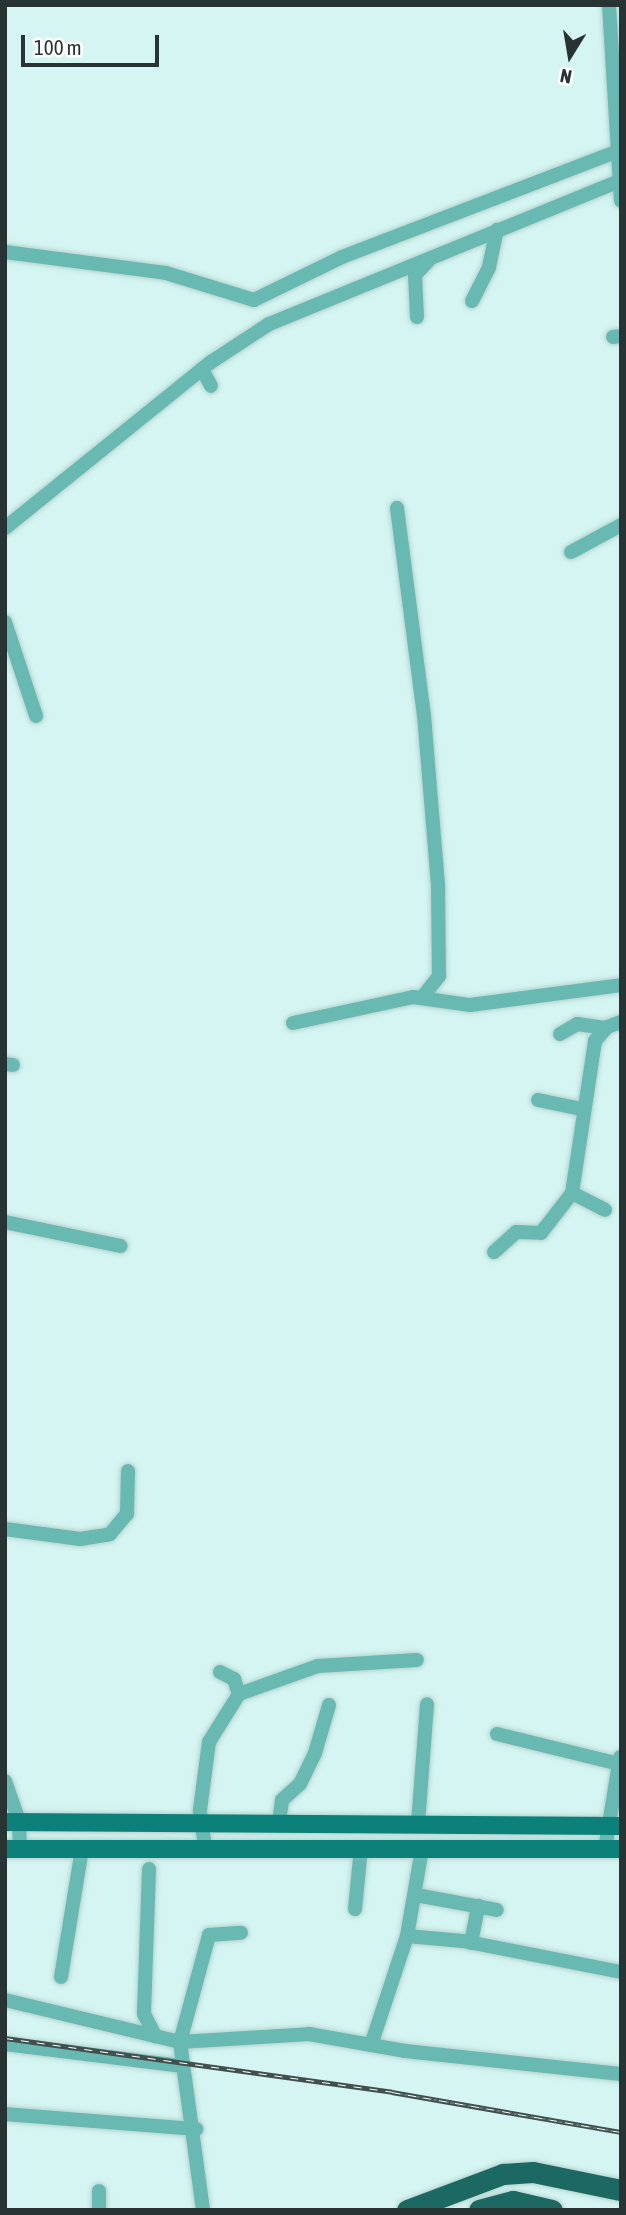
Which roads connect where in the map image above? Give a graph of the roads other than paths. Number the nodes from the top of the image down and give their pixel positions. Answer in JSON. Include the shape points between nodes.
{"nodes":[{"id":1,"x":609,"y":5,"type":"edge"},
{"id":2,"x":616,"y":152,"type":"junction"},
{"id":3,"x":619,"y":180,"type":"edge"},
{"id":4,"x":621,"y":201,"type":"edge"},
{"id":5,"x":497,"y":230,"type":"junction"},
{"id":6,"x":5,"y":252,"type":"edge"},
{"id":7,"x":434,"y":254,"type":"junction"},
{"id":8,"x":472,"y":301,"type":"dead end"},
{"id":9,"x":417,"y":317,"type":"dead end"},
{"id":10,"x":202,"y":369,"type":"junction"},
{"id":11,"x":211,"y":386,"type":"dead end"},
{"id":12,"x":397,"y":509,"type":"dead end"},
{"id":13,"x":621,"y":525,"type":"edge"},
{"id":14,"x":5,"y":528,"type":"edge"},
{"id":15,"x":570,"y":552,"type":"dead end"},
{"id":16,"x":5,"y":622,"type":"edge"},
{"id":17,"x":36,"y":716,"type":"dead end"},
{"id":18,"x":621,"y":985,"type":"edge"},
{"id":19,"x":422,"y":998,"type":"junction"},
{"id":20,"x":621,"y":1022,"type":"edge"},
{"id":21,"x":293,"y":1023,"type":"dead end"},
{"id":22,"x":605,"y":1028,"type":"junction"},
{"id":23,"x":560,"y":1034,"type":"dead end"},
{"id":24,"x":538,"y":1100,"type":"dead end"},
{"id":25,"x":582,"y":1109,"type":"junction"},
{"id":26,"x":572,"y":1193,"type":"junction"},
{"id":27,"x":605,"y":1210,"type":"dead end"},
{"id":28,"x":5,"y":1222,"type":"edge"},
{"id":29,"x":121,"y":1246,"type":"dead end"},
{"id":30,"x":494,"y":1252,"type":"dead end"},
{"id":31,"x":128,"y":1472,"type":"dead end"},
{"id":32,"x":5,"y":1529,"type":"edge"},
{"id":33,"x":417,"y":1660,"type":"dead end"},
{"id":34,"x":220,"y":1672,"type":"dead end"},
{"id":35,"x":239,"y":1694,"type":"junction"},
{"id":36,"x":427,"y":1704,"type":"dead end"},
{"id":37,"x":329,"y":1705,"type":"dead end"},
{"id":38,"x":497,"y":1734,"type":"dead end"},
{"id":39,"x":620,"y":1759,"type":"edge"},
{"id":40,"x":5,"y":1781,"type":"edge"},
{"id":41,"x":202,"y":1821,"type":"junction"},
{"id":42,"x":12,"y":1822,"type":"edge"},
{"id":43,"x":279,"y":1822,"type":"junction"},
{"id":44,"x":418,"y":1824,"type":"junction"},
{"id":45,"x":614,"y":1826,"type":"edge"},
{"id":46,"x":205,"y":1847,"type":"junction"},
{"id":47,"x":13,"y":1848,"type":"edge"},
{"id":48,"x":361,"y":1848,"type":"junction"},
{"id":49,"x":82,"y":1849,"type":"junction"},
{"id":50,"x":422,"y":1849,"type":"junction"},
{"id":51,"x":613,"y":1849,"type":"edge"},
{"id":52,"x":149,"y":1870,"type":"dead end"},
{"id":53,"x":416,"y":1895,"type":"junction"},
{"id":54,"x":478,"y":1906,"type":"junction"},
{"id":55,"x":355,"y":1909,"type":"dead end"},
{"id":56,"x":497,"y":1910,"type":"dead end"},
{"id":57,"x":241,"y":1933,"type":"dead end"},
{"id":58,"x":407,"y":1936,"type":"junction"},
{"id":59,"x":471,"y":1943,"type":"junction"},
{"id":60,"x":621,"y":1972,"type":"edge"},
{"id":61,"x":61,"y":1978,"type":"dead end"},
{"id":62,"x":5,"y":2000,"type":"edge"},
{"id":63,"x":155,"y":2036,"type":"junction"},
{"id":64,"x":180,"y":2042,"type":"junction"},
{"id":65,"x":5,"y":2044,"type":"edge"},
{"id":66,"x":371,"y":2045,"type":"junction"},
{"id":67,"x":181,"y":2067,"type":"junction"},
{"id":68,"x":621,"y":2074,"type":"edge"},
{"id":69,"x":5,"y":2114,"type":"edge"},
{"id":70,"x":196,"y":2129,"type":"junction"},
{"id":71,"x":567,"y":2177,"type":"junction"},
{"id":72,"x":621,"y":2190,"type":"edge"},
{"id":73,"x":99,"y":2191,"type":"dead end"},
{"id":74,"x":99,"y":2210,"type":"edge"},
{"id":75,"x":203,"y":2210,"type":"edge"},
{"id":76,"x":407,"y":2210,"type":"edge"},
{"id":77,"x":479,"y":2210,"type":"edge"},
{"id":78,"x":552,"y":2210,"type":"edge"},
{"id":79,"x":558,"y":2210,"type":"edge"}],
"edges":[{"from":1,"to":2,"type":"street"},
{"from":2,"to":3,"type":"street"},
{"from":2,"to":6,"type":"street","via":[[342,257],[254,300],[166,273]]},
{"from":3,"to":4,"type":"street"},
{"from":3,"to":5,"type":"street"},
{"from":5,"to":7,"type":"street"},
{"from":5,"to":8,"type":"street","via":[[489,267]]},
{"from":7,"to":9,"type":"street","via":[[415,275]]},
{"from":7,"to":10,"type":"street","via":[[269,324]]},
{"from":10,"to":11,"type":"street"},
{"from":10,"to":14,"type":"street"},
{"from":12,"to":19,"type":"street","via":[[424,715],[438,885],[439,976]]},
{"from":13,"to":15,"type":"street"},
{"from":16,"to":17,"type":"street"},
{"from":18,"to":19,"type":"street","via":[[470,1005]]},
{"from":19,"to":21,"type":"street","via":[[371,1002]]},
{"from":20,"to":22,"type":"street"},
{"from":22,"to":23,"type":"street","via":[[577,1024]]},
{"from":22,"to":25,"type":"street","via":[[595,1041]]},
{"from":24,"to":25,"type":"street"},
{"from":25,"to":26,"type":"street"},
{"from":26,"to":27,"type":"street"},
{"from":26,"to":30,"type":"street","via":[[541,1233],[516,1232]]},
{"from":28,"to":29,"type":"street"},
{"from":31,"to":32,"type":"street","via":[[127,1514],[110,1534],[80,1539]]},
{"from":33,"to":35,"type":"street","via":[[318,1666]]},
{"from":34,"to":35,"type":"street","via":[[234,1679]]},
{"from":35,"to":41,"type":"street","via":[[212,1731]]},
{"from":36,"to":44,"type":"street"},
{"from":37,"to":43,"type":"street","via":[[315,1753],[300,1784],[282,1800]]},
{"from":38,"to":39,"type":"street"},
{"from":39,"to":45,"type":"street"},
{"from":40,"to":42,"type":"street"},
{"from":41,"to":42,"type":"main road"},
{"from":41,"to":43,"type":"main road"},
{"from":41,"to":46,"type":"street"},
{"from":42,"to":47,"type":"street"},
{"from":43,"to":44,"type":"main road"},
{"from":44,"to":45,"type":"main road"},
{"from":45,"to":51,"type":"street"},
{"from":46,"to":48,"type":"main road"},
{"from":46,"to":49,"type":"main road"},
{"from":47,"to":49,"type":"main road"},
{"from":48,"to":50,"type":"main road"},
{"from":48,"to":55,"type":"street"},
{"from":49,"to":61,"type":"street"},
{"from":50,"to":51,"type":"main road"},
{"from":50,"to":53,"type":"street"},
{"from":52,"to":63,"type":"street","via":[[144,2014]]},
{"from":53,"to":54,"type":"street"},
{"from":53,"to":58,"type":"street"},
{"from":54,"to":56,"type":"street"},
{"from":54,"to":59,"type":"street"},
{"from":57,"to":64,"type":"street","via":[[209,1936]]},
{"from":58,"to":59,"type":"street"},
{"from":58,"to":66,"type":"street"},
{"from":59,"to":60,"type":"street"},
{"from":62,"to":63,"type":"street"},
{"from":63,"to":64,"type":"street"},
{"from":64,"to":66,"type":"street","via":[[214,2044],[278,2033]]},
{"from":64,"to":67,"type":"street"},
{"from":65,"to":67,"type":"street"},
{"from":66,"to":68,"type":"street"},
{"from":67,"to":70,"type":"street"},
{"from":69,"to":70,"type":"street"},
{"from":70,"to":75,"type":"street"},
{"from":71,"to":72,"type":"highway"},
{"from":71,"to":76,"type":"highway","via":[[503,2174]]},
{"from":71,"to":79,"type":"highway"},
{"from":73,"to":74,"type":"street"},
{"from":77,"to":78,"type":"highway","via":[[513,2201]]}]}
